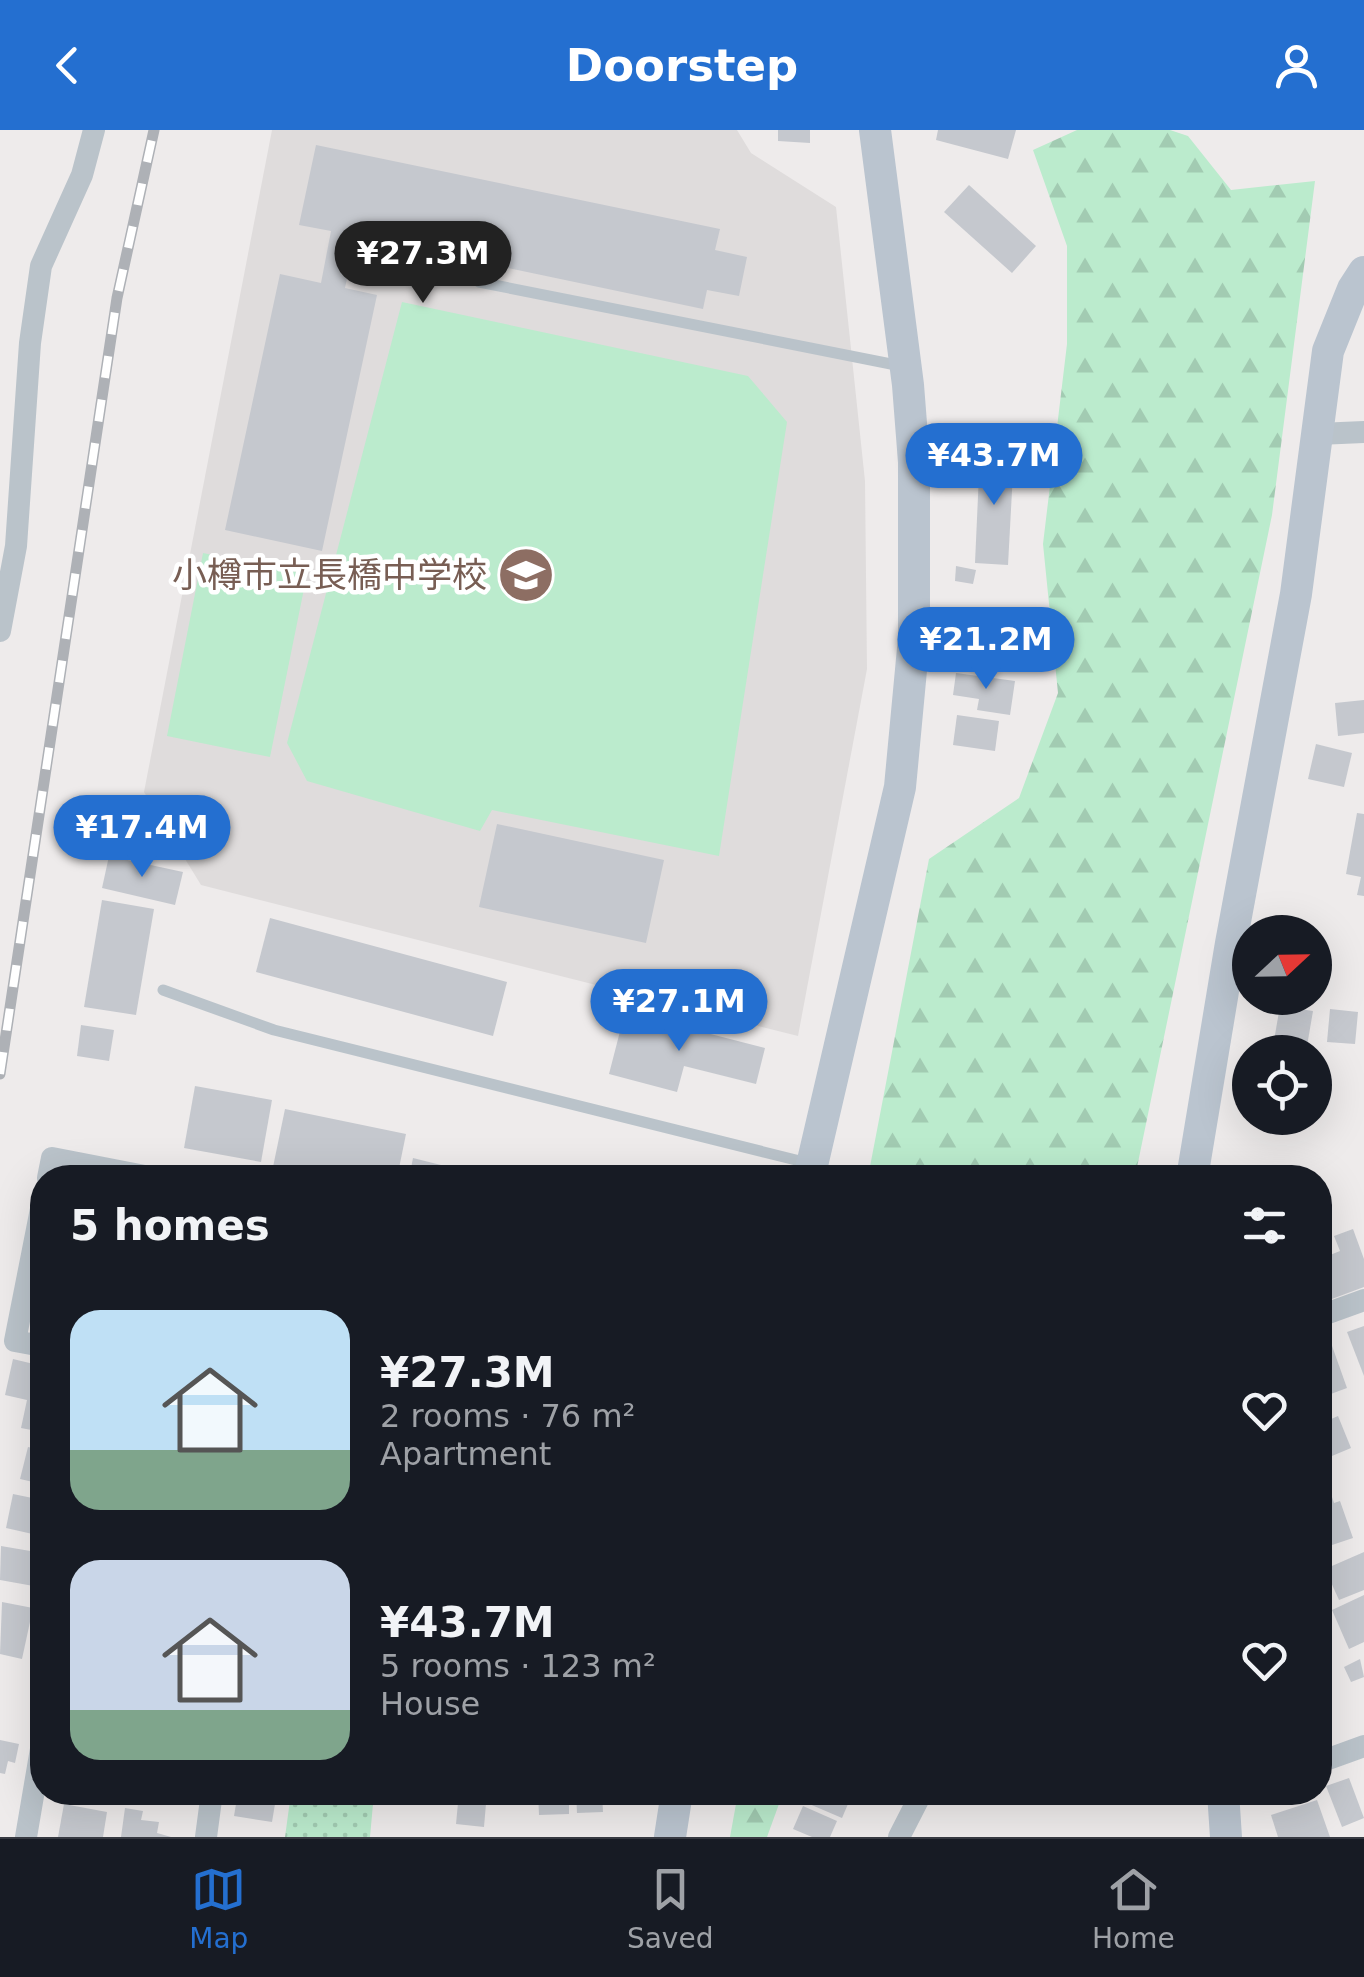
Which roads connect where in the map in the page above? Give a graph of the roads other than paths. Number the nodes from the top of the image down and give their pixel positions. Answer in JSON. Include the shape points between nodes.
{"nodes":[{"id":1,"x":94,"y":130,"type":"edge"},
{"id":2,"x":874,"y":130,"type":"edge"},
{"id":3,"x":1364,"y":272,"type":"edge"},
{"id":4,"x":479,"y":282,"type":"dead end"},
{"id":5,"x":905,"y":366,"type":"junction"},
{"id":6,"x":1364,"y":432,"type":"edge"},
{"id":7,"x":1318,"y":434,"type":"junction"},
{"id":8,"x":0,"y":630,"type":"edge"},
{"id":9,"x":162,"y":990,"type":"dead end"},
{"id":10,"x":51,"y":1165,"type":"edge"},
{"id":11,"x":88,"y":1165,"type":"edge"},
{"id":12,"x":788,"y":1165,"type":"edge"},
{"id":13,"x":812,"y":1165,"type":"edge"},
{"id":14,"x":1194,"y":1165,"type":"edge"},
{"id":15,"x":30,"y":1265,"type":"edge"},
{"id":16,"x":1364,"y":1300,"type":"edge"},
{"id":17,"x":1332,"y":1312,"type":"edge"},
{"id":18,"x":30,"y":1344,"type":"edge"},
{"id":19,"x":1364,"y":1746,"type":"edge"},
{"id":20,"x":1332,"y":1758,"type":"edge"},
{"id":21,"x":32,"y":1805,"type":"edge"},
{"id":22,"x":210,"y":1805,"type":"edge"},
{"id":23,"x":675,"y":1805,"type":"edge"},
{"id":24,"x":915,"y":1805,"type":"edge"},
{"id":25,"x":1226,"y":1805,"type":"edge"},
{"id":26,"x":26,"y":1837,"type":"edge"},
{"id":27,"x":206,"y":1837,"type":"edge"},
{"id":28,"x":670,"y":1837,"type":"edge"},
{"id":29,"x":899,"y":1837,"type":"edge"},
{"id":30,"x":1226,"y":1837,"type":"edge"}],
"edges":[{"from":1,"to":8,"type":"street","via":[[82,175],[41,266],[16,546]]},
{"from":2,"to":5,"type":"street"},
{"from":3,"to":7,"type":"street","via":[[1328,351]]},
{"from":4,"to":5,"type":"lane"},
{"from":5,"to":13,"type":"street","via":[[916,538],[900,786]]},
{"from":6,"to":7,"type":"street"},
{"from":7,"to":14,"type":"street","via":[[1296,594]]},
{"from":9,"to":12,"type":"lane","via":[[274,1030]]},
{"from":10,"to":11,"type":"street","via":[[52,1158]]},
{"from":15,"to":18,"type":"street","via":[[15,1341]]},
{"from":16,"to":17,"type":"street"},
{"from":19,"to":20,"type":"street"},
{"from":21,"to":26,"type":"street"},
{"from":22,"to":27,"type":"street"},
{"from":23,"to":28,"type":"street"},
{"from":24,"to":29,"type":"street"},
{"from":25,"to":30,"type":"street"}]}
